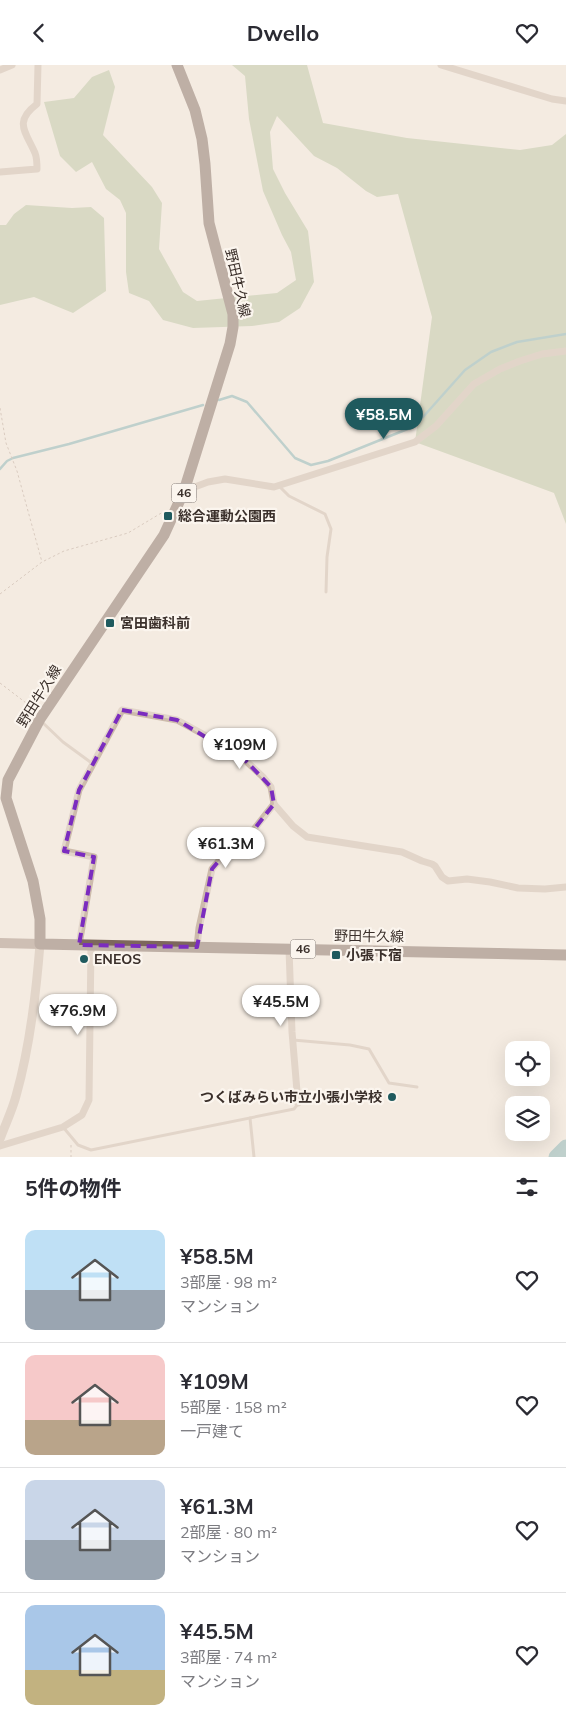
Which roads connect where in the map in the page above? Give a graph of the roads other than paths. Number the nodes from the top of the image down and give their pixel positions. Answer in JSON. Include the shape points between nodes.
{"nodes":[{"id":1,"x":12,"y":65,"type":"edge"},
{"id":2,"x":38,"y":65,"type":"edge"},
{"id":3,"x":177,"y":65,"type":"edge"},
{"id":4,"x":442,"y":65,"type":"edge"},
{"id":5,"x":0,"y":70,"type":"edge"},
{"id":6,"x":566,"y":101,"type":"edge"},
{"id":7,"x":0,"y":172,"type":"edge"},
{"id":8,"x":566,"y":351,"type":"edge"},
{"id":9,"x":279,"y":485,"type":"junction"},
{"id":10,"x":184,"y":491,"type":"junction"},
{"id":11,"x":326,"y":592,"type":"dead end"},
{"id":12,"x":42,"y":717,"type":"junction"},
{"id":13,"x":93,"y":764,"type":"junction"},
{"id":14,"x":274,"y":804,"type":"junction"},
{"id":15,"x":566,"y":887,"type":"edge"},
{"id":16,"x":0,"y":943,"type":"edge"},
{"id":17,"x":40,"y":944,"type":"junction"},
{"id":18,"x":79,"y":945,"type":"junction"},
{"id":19,"x":91,"y":945,"type":"junction"},
{"id":20,"x":197,"y":947,"type":"junction"},
{"id":21,"x":289,"y":949,"type":"junction"},
{"id":22,"x":566,"y":955,"type":"edge"},
{"id":23,"x":293,"y":1040,"type":"junction"},
{"id":24,"x":417,"y":1087,"type":"dead end"},
{"id":25,"x":298,"y":1103,"type":"joint"},
{"id":26,"x":250,"y":1119,"type":"junction"},
{"id":27,"x":63,"y":1127,"type":"junction"},
{"id":28,"x":0,"y":1139,"type":"edge"},
{"id":29,"x":0,"y":1146,"type":"edge"},
{"id":30,"x":254,"y":1157,"type":"edge"}],
"edges":[{"from":1,"to":5,"type":"street"},
{"from":2,"to":7,"type":"street","via":[[37,104],[27,111],[22,122],[36,155],[38,169]]},
{"from":3,"to":10,"type":"main road","name":"野田牛久線","number":"46","via":[[195,110],[202,139],[209,223],[233,314],[230,345]]},
{"from":4,"to":6,"type":"street"},
{"from":8,"to":9,"type":"street","via":[[520,361],[474,384],[436,426],[415,442]]},
{"from":9,"to":10,"type":"street","via":[[274,487],[225,479]]},
{"from":9,"to":11,"type":"lane","via":[[289,496],[325,514],[331,529]]},
{"from":10,"to":12,"type":"main road","name":"野田牛久線","number":"46","via":[[164,535]]},
{"from":12,"to":13,"type":"lane","via":[[49,730]]},
{"from":12,"to":17,"type":"main road","name":"野田牛久線","number":"46","via":[[11,772],[6,790],[9,810],[33,881],[40,919]]},
{"from":13,"to":14,"type":"street","via":[[122,710],[177,720],[246,761],[270,787]]},
{"from":13,"to":18,"type":"street","via":[[79,790],[64,851],[94,857]]},
{"from":14,"to":15,"type":"street","via":[[307,837],[402,852],[432,864],[448,881],[467,879],[518,888]]},
{"from":14,"to":20,"type":"street","via":[[248,837],[228,849],[212,869]]},
{"from":16,"to":17,"type":"main road"},
{"from":17,"to":18,"type":"main road","name":"野田牛久線","number":"46"},
{"from":17,"to":28,"type":"street","via":[[23,1068],[16,1098]]},
{"from":18,"to":19,"type":"main road","name":"野田牛久線","number":"46"},
{"from":19,"to":20,"type":"main road","name":"野田牛久線","number":"46"},
{"from":19,"to":27,"type":"street","via":[[88,1100],[82,1115]]},
{"from":20,"to":21,"type":"main road","name":"野田牛久線","number":"46"},
{"from":21,"to":22,"type":"main road","name":"野田牛久線","number":"46"},
{"from":21,"to":23,"type":"street"},
{"from":23,"to":24,"type":"lane","via":[[369,1049],[389,1083]]},
{"from":23,"to":25,"type":"street"},
{"from":25,"to":26,"type":"lane","via":[[294,1109]]},
{"from":26,"to":27,"type":"lane","via":[[91,1150],[78,1145]]},
{"from":26,"to":30,"type":"lane"},
{"from":27,"to":29,"type":"street"}]}
